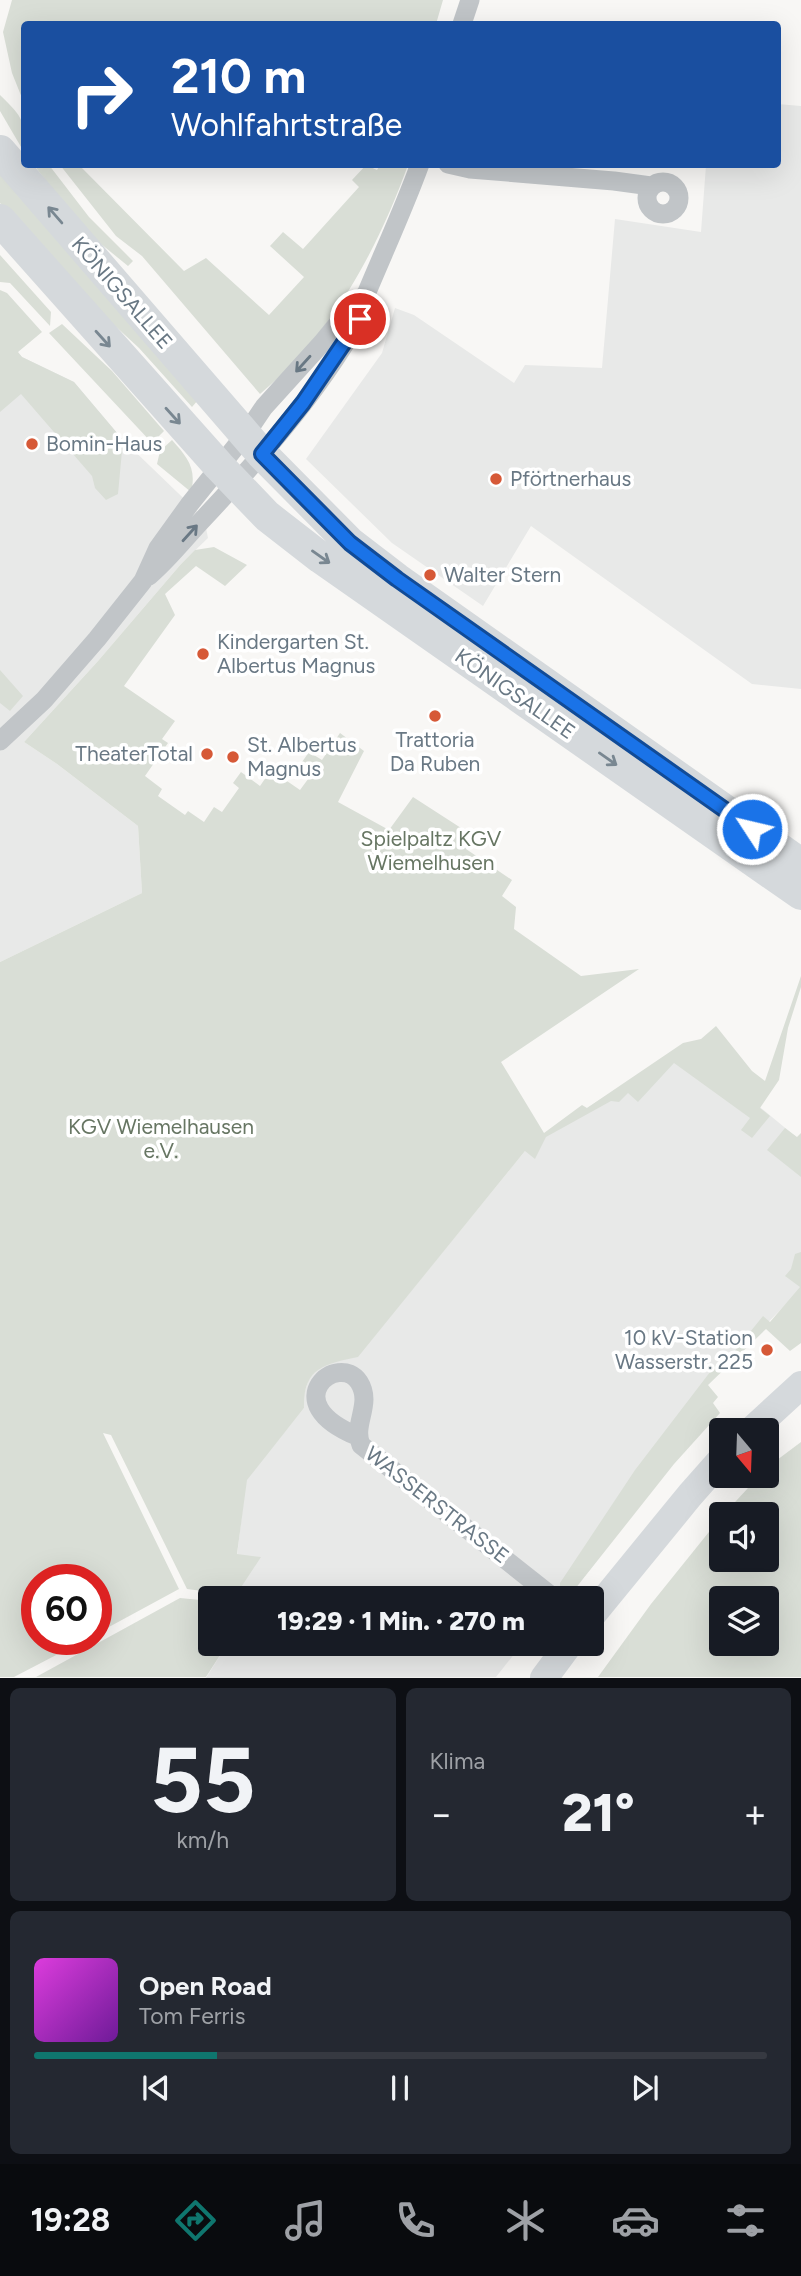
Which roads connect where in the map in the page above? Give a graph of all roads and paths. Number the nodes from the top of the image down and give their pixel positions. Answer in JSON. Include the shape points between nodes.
{"nodes":[{"id":1,"x":470,"y":0,"type":"edge"},
{"id":2,"x":463,"y":21,"type":"edge"},
{"id":3,"x":0,"y":151,"type":"edge"},
{"id":4,"x":418,"y":168,"type":"edge"},
{"id":5,"x":466,"y":168,"type":"edge"},
{"id":6,"x":651,"y":187,"type":"dead end"},
{"id":7,"x":0,"y":220,"type":"edge"},
{"id":8,"x":365,"y":295,"type":"junction"},
{"id":9,"x":254,"y":444,"type":"junction"},
{"id":10,"x":228,"y":475,"type":"junction"},
{"id":11,"x":0,"y":741,"type":"edge"},
{"id":12,"x":801,"y":864,"type":"edge"},
{"id":13,"x":801,"y":894,"type":"edge"},
{"id":14,"x":801,"y":1385,"type":"edge"},
{"id":15,"x":765,"y":1418,"type":"edge"},
{"id":16,"x":357,"y":1436,"type":"dead end"},
{"id":17,"x":709,"y":1474,"type":"edge"},
{"id":18,"x":540,"y":1586,"type":"edge"},
{"id":19,"x":604,"y":1600,"type":"edge"},
{"id":20,"x":560,"y":1656,"type":"edge"},
{"id":21,"x":544,"y":1678,"type":"edge"}],
"edges":[{"from":1,"to":2,"type":"street"},
{"from":9,"to":3,"type":"main road","name":"KÖNIGSALLEE","one_way":true},
{"from":4,"to":8,"type":"street"},
{"from":5,"to":6,"type":"street"},
{"from":7,"to":10,"type":"main road","name":"KÖNIGSALLEE","one_way":true},
{"from":8,"to":9,"type":"street","one_way":true,"via":[[264,407]]},
{"from":8,"to":9,"type":"street","via":[[360,319],[284,428]]},
{"from":9,"to":10,"type":"street"},
{"from":9,"to":12,"type":"main road","name":"KÖNIGSALLEE","via":[[350,543]]},
{"from":10,"to":11,"type":"street","via":[[158,548],[143,580],[66,676]]},
{"from":10,"to":13,"type":"main road","name":"KÖNIGSALLEE","one_way":true,"via":[[267,516],[308,548]]},
{"from":14,"to":15,"type":"main road"},
{"from":16,"to":18,"type":"street","name":"WASSERSTRASSE","via":[[361,1445]]},
{"from":17,"to":19,"type":"main road"},
{"from":20,"to":21,"type":"main road"}]}
